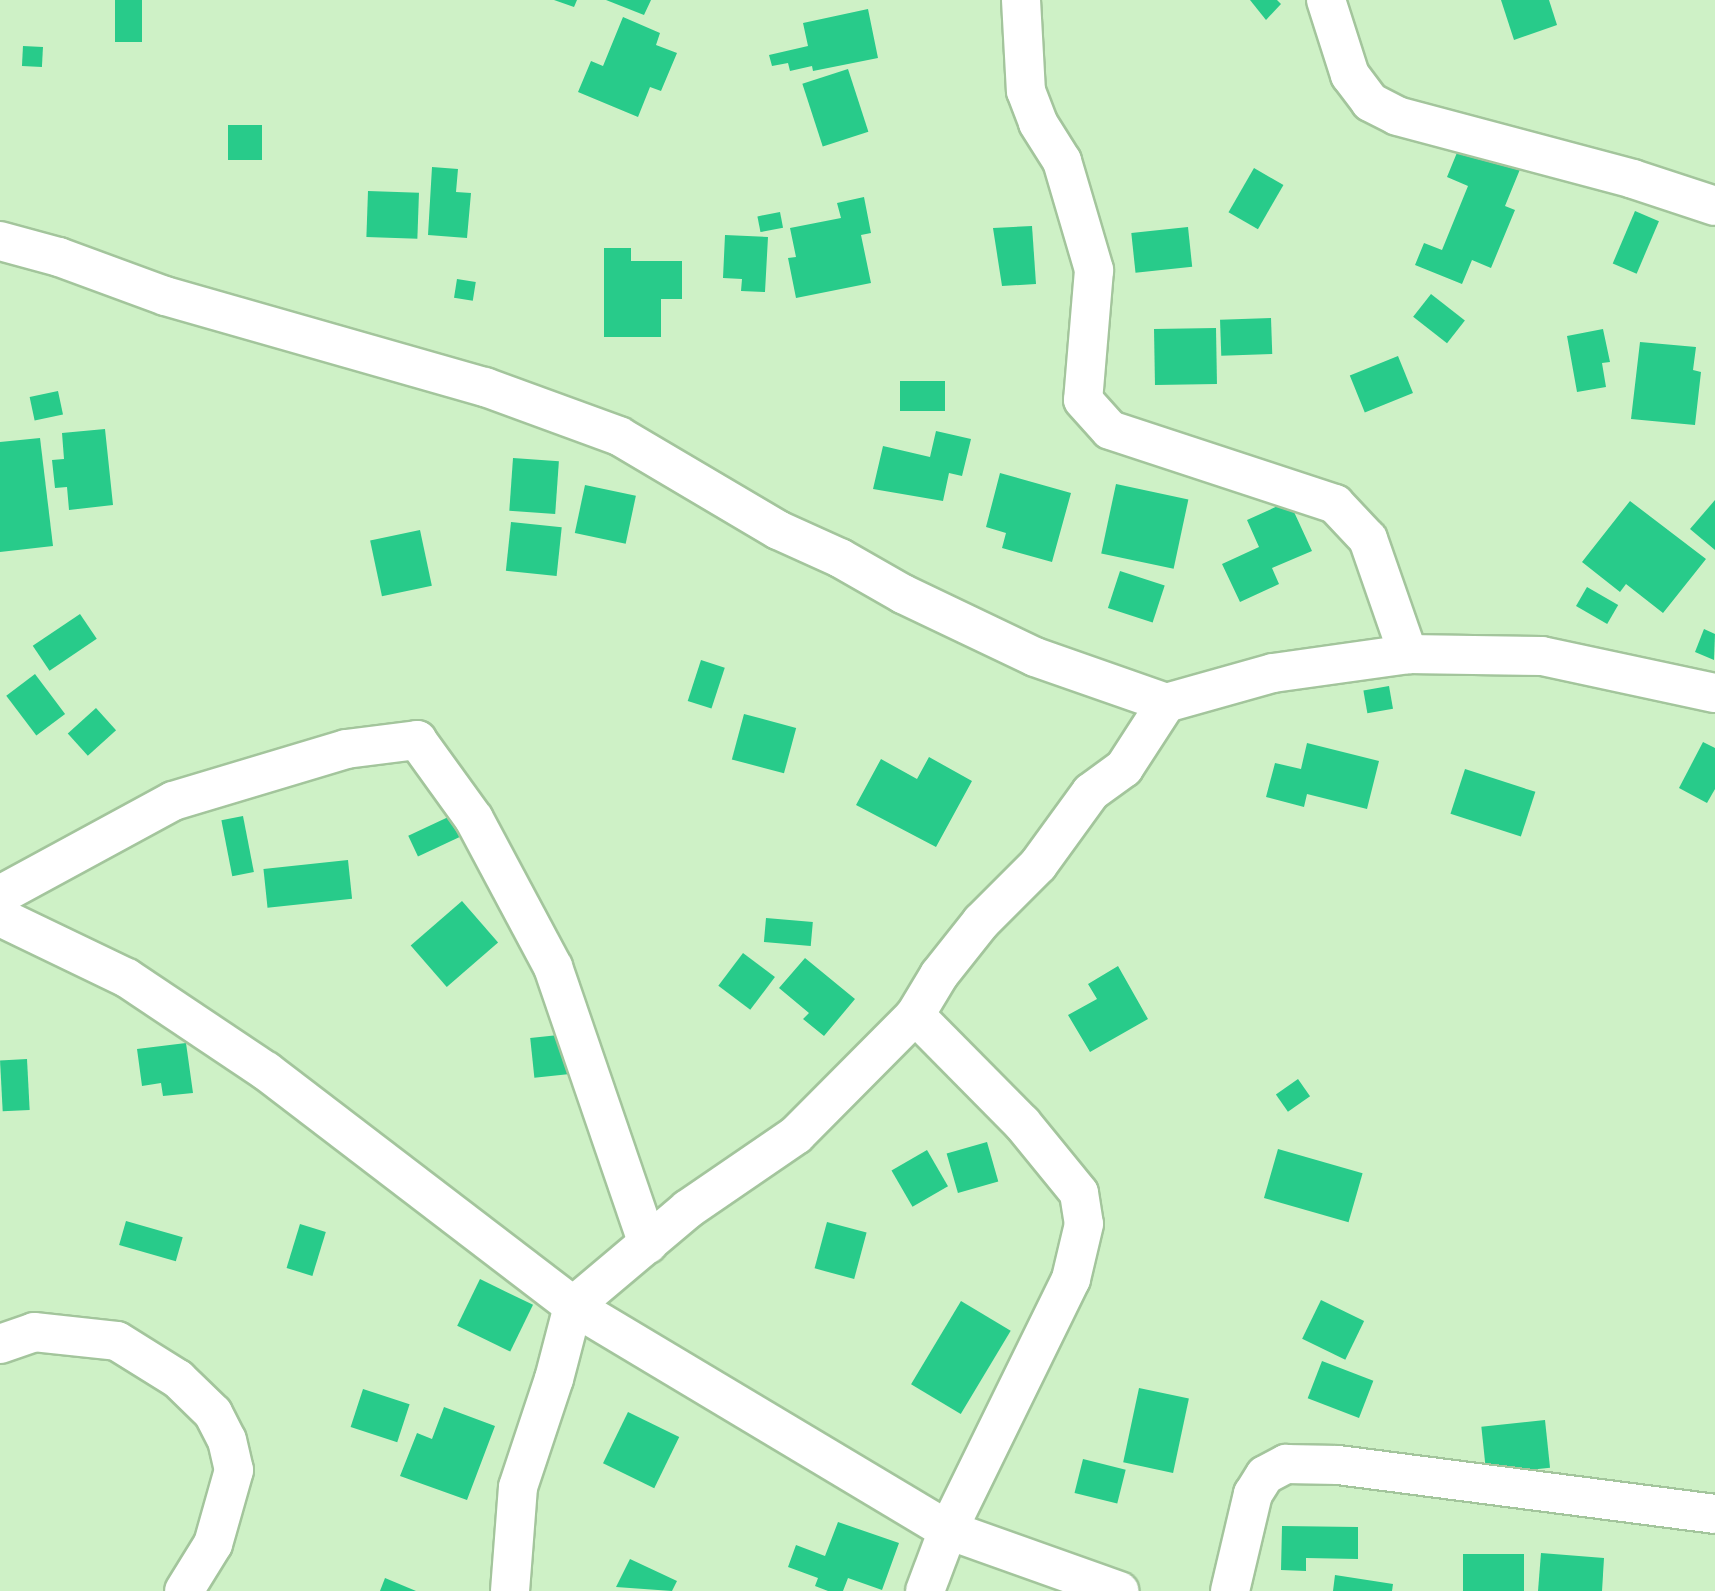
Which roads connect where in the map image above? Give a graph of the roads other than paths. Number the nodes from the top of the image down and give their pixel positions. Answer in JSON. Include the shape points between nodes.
{"nodes":[{"id":1,"x":1021,"y":0,"type":"edge"},
{"id":2,"x":1326,"y":0,"type":"edge"},
{"id":3,"x":1715,"y":206,"type":"edge"},
{"id":4,"x":0,"y":241,"type":"edge"},
{"id":5,"x":1408,"y":654,"type":"junction"},
{"id":6,"x":1715,"y":693,"type":"edge"},
{"id":7,"x":1166,"y":702,"type":"junction"},
{"id":8,"x":0,"y":895,"type":"edge"},
{"id":9,"x":0,"y":917,"type":"edge"},
{"id":10,"x":915,"y":1015,"type":"junction"},
{"id":11,"x":648,"y":1244,"type":"junction"},
{"id":12,"x":573,"y":1306,"type":"junction"},
{"id":13,"x":0,"y":1344,"type":"edge"},
{"id":14,"x":1715,"y":1514,"type":"edge"},
{"id":15,"x":948,"y":1530,"type":"junction"},
{"id":16,"x":184,"y":1591,"type":"edge"},
{"id":17,"x":510,"y":1591,"type":"edge"},
{"id":18,"x":925,"y":1591,"type":"edge"},
{"id":19,"x":1119,"y":1591,"type":"edge"},
{"id":20,"x":1230,"y":1591,"type":"edge"}],
"edges":[{"from":1,"to":5,"type":"street","via":[[1026,92],[1038,123],[1062,162],[1094,270],[1083,400],[1110,430],[1335,504],[1368,539]]},
{"from":2,"to":3,"type":"street","via":[[1350,75],[1370,102],[1397,116],[1633,179]]},
{"from":4,"to":7,"type":"street","via":[[165,296],[485,387],[618,436],[778,530],[903,594],[1035,657]]},
{"from":5,"to":6,"type":"street","via":[[1542,656]]},
{"from":5,"to":7,"type":"street","via":[[1273,673]]},
{"from":7,"to":10,"type":"street","via":[[1124,768],[1091,792],[1038,865],[981,922]]},
{"from":8,"to":11,"type":"street","via":[[173,801],[346,749],[417,740],[474,819],[553,967]]},
{"from":9,"to":12,"type":"street","via":[[127,978],[243,1056]]},
{"from":10,"to":11,"type":"street","via":[[796,1135],[735,1174]]},
{"from":10,"to":15,"type":"street","via":[[1022,1123],[1079,1193],[1084,1224],[1071,1279]]},
{"from":11,"to":12,"type":"street"},
{"from":12,"to":15,"type":"street"},
{"from":12,"to":17,"type":"street","via":[[518,1487]]},
{"from":13,"to":16,"type":"street","via":[[34,1332],[117,1341],[178,1380],[213,1413],[227,1440],[234,1470],[214,1544]]},
{"from":14,"to":20,"type":"street","via":[[1338,1465],[1286,1464],[1265,1475],[1253,1494]]},
{"from":15,"to":18,"type":"street"},
{"from":15,"to":19,"type":"street"}]}
